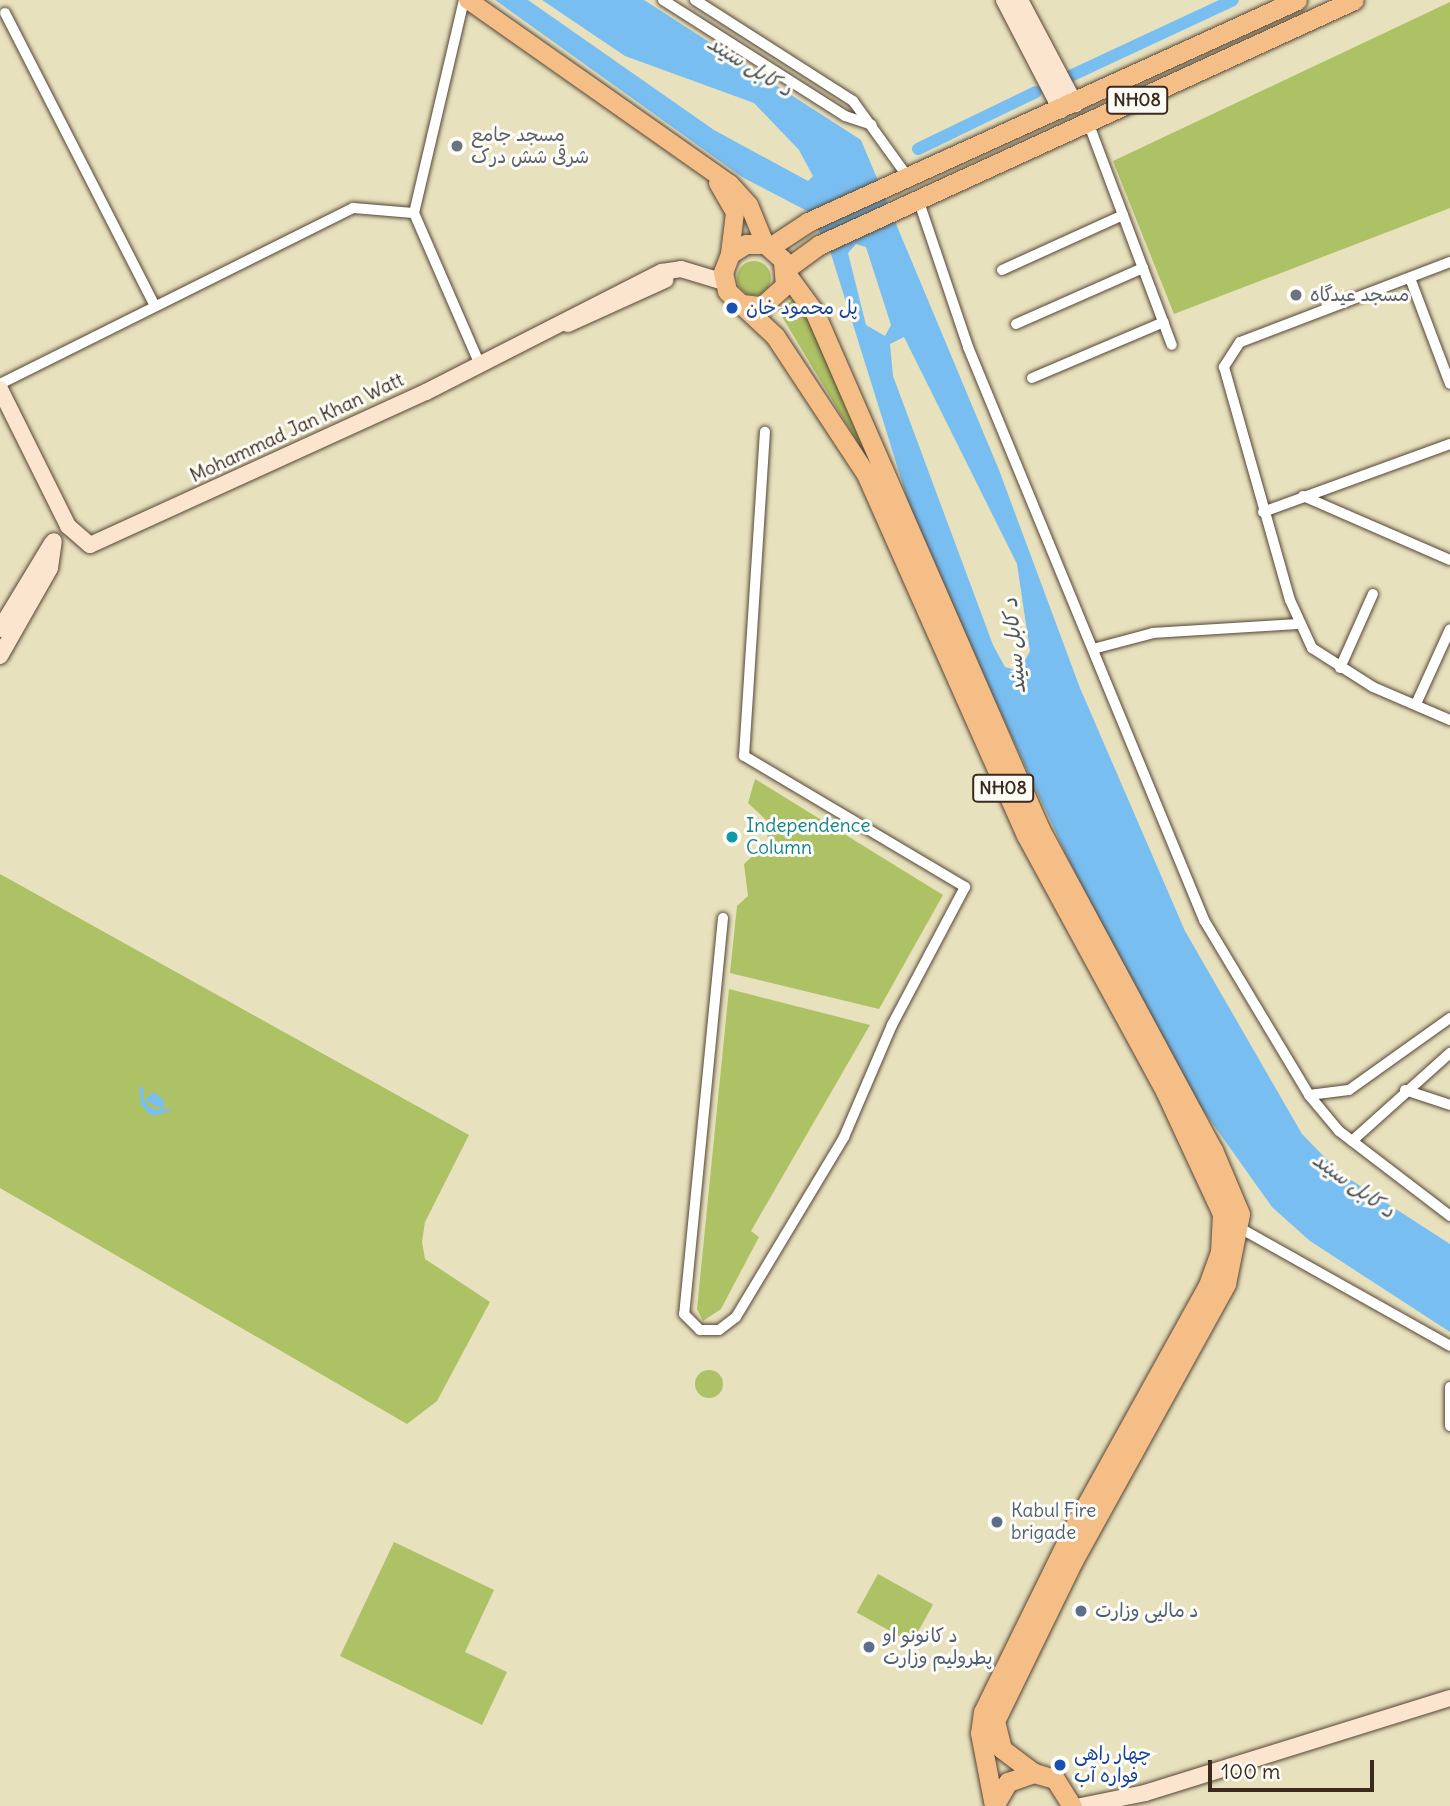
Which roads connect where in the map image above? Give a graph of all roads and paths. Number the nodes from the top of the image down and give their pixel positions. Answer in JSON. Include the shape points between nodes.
{"nodes":[{"id":1,"x":466,"y":0,"type":"edge"},
{"id":2,"x":663,"y":0,"type":"edge"},
{"id":3,"x":695,"y":0,"type":"edge"},
{"id":4,"x":1004,"y":0,"type":"edge"},
{"id":5,"x":1020,"y":0,"type":"edge"},
{"id":6,"x":1297,"y":0,"type":"edge"},
{"id":7,"x":1354,"y":0,"type":"edge"},
{"id":8,"x":5,"y":13,"type":"dead end"},
{"id":9,"x":1068,"y":107,"type":"junction"},
{"id":10,"x":1088,"y":122,"type":"junction"},
{"id":11,"x":874,"y":126,"type":"junction"},
{"id":12,"x":706,"y":170,"type":"junction"},
{"id":13,"x":907,"y":176,"type":"junction"},
{"id":14,"x":918,"y":199,"type":"junction"},
{"id":15,"x":414,"y":213,"type":"junction"},
{"id":16,"x":1123,"y":215,"type":"junction"},
{"id":17,"x":767,"y":245,"type":"junction"},
{"id":18,"x":730,"y":254,"type":"junction"},
{"id":19,"x":1450,"y":262,"type":"edge"},
{"id":20,"x":1143,"y":268,"type":"junction"},
{"id":21,"x":1002,"y":270,"type":"dead end"},
{"id":22,"x":787,"y":272,"type":"junction"},
{"id":23,"x":1410,"y":278,"type":"junction"},
{"id":24,"x":731,"y":292,"type":"junction"},
{"id":25,"x":155,"y":306,"type":"junction"},
{"id":26,"x":1164,"y":322,"type":"junction"},
{"id":27,"x":1016,"y":324,"type":"dead end"},
{"id":28,"x":1172,"y":345,"type":"dead end"},
{"id":29,"x":480,"y":365,"type":"junction"},
{"id":30,"x":1032,"y":378,"type":"dead end"},
{"id":31,"x":1450,"y":384,"type":"edge"},
{"id":32,"x":0,"y":386,"type":"edge"},
{"id":33,"x":765,"y":432,"type":"dead end"},
{"id":34,"x":1450,"y":444,"type":"edge"},
{"id":35,"x":1303,"y":495,"type":"junction"},
{"id":36,"x":1263,"y":512,"type":"junction"},
{"id":37,"x":68,"y":526,"type":"junction"},
{"id":38,"x":54,"y":541,"type":"junction"},
{"id":39,"x":1450,"y":560,"type":"edge"},
{"id":40,"x":1373,"y":594,"type":"dead end"},
{"id":41,"x":1297,"y":624,"type":"junction"},
{"id":42,"x":0,"y":629,"type":"edge"},
{"id":43,"x":1450,"y":629,"type":"edge"},
{"id":44,"x":1093,"y":649,"type":"junction"},
{"id":45,"x":0,"y":656,"type":"edge"},
{"id":46,"x":1340,"y":668,"type":"junction"},
{"id":47,"x":1416,"y":704,"type":"junction"},
{"id":48,"x":1450,"y":720,"type":"edge"},
{"id":49,"x":723,"y":918,"type":"dead end"},
{"id":50,"x":1450,"y":1017,"type":"edge"},
{"id":51,"x":1450,"y":1053,"type":"edge"},
{"id":52,"x":1405,"y":1090,"type":"junction"},
{"id":53,"x":1309,"y":1096,"type":"junction"},
{"id":54,"x":1450,"y":1105,"type":"edge"},
{"id":55,"x":1352,"y":1141,"type":"junction"},
{"id":56,"x":1450,"y":1216,"type":"edge"},
{"id":57,"x":1240,"y":1228,"type":"junction"},
{"id":58,"x":1450,"y":1346,"type":"edge"},
{"id":59,"x":1450,"y":1387,"type":"edge"},
{"id":60,"x":1450,"y":1426,"type":"edge"},
{"id":61,"x":1450,"y":1698,"type":"edge"},
{"id":62,"x":1034,"y":1773,"type":"junction"},
{"id":63,"x":994,"y":1806,"type":"edge"},
{"id":64,"x":1072,"y":1806,"type":"edge"},
{"id":65,"x":1080,"y":1806,"type":"edge"}],
"edges":[{"from":1,"to":12,"type":"main road"},
{"from":1,"to":15,"type":"street"},
{"from":2,"to":11,"type":"street","via":[[845,116]]},
{"from":3,"to":11,"type":"street","via":[[853,101]]},
{"from":4,"to":9,"type":"main road"},
{"from":5,"to":9,"type":"main road"},
{"from":6,"to":9,"type":"highway","number":"NH08"},
{"from":7,"to":10,"type":"highway","number":"NH08"},
{"from":8,"to":25,"type":"street"},
{"from":9,"to":13,"type":"highway","number":"NH08"},
{"from":10,"to":14,"type":"highway","number":"NH08"},
{"from":10,"to":16,"type":"street"},
{"from":11,"to":13,"type":"street"},
{"from":12,"to":17,"type":"main road","via":[[750,205]]},
{"from":12,"to":18,"type":"main road","via":[[735,213]]},
{"from":13,"to":17,"type":"highway","number":"NH08"},
{"from":14,"to":22,"type":"highway","number":"NH08","via":[[819,245]]},
{"from":14,"to":44,"type":"street","via":[[968,347]]},
{"from":15,"to":25,"type":"street","via":[[353,208]]},
{"from":15,"to":29,"type":"street"},
{"from":16,"to":20,"type":"street"},
{"from":16,"to":21,"type":"street"},
{"from":17,"to":18,"type":"highway","number":"NH08","via":[[746,244]]},
{"from":17,"to":22,"type":"highway","number":"NH08"},
{"from":18,"to":24,"type":"highway"},
{"from":19,"to":23,"type":"street"},
{"from":20,"to":26,"type":"street"},
{"from":20,"to":27,"type":"street"},
{"from":22,"to":24,"type":"highway","number":"NH08","via":[[772,302]]},
{"from":22,"to":57,"type":"highway","number":"NH08","via":[[815,313],[1040,829],[1235,1193]]},
{"from":23,"to":31,"type":"street"},
{"from":23,"to":36,"type":"street","via":[[1240,342],[1228,354],[1224,367]]},
{"from":24,"to":29,"type":"main road","name":"Mohammad Jan Khan Watt","via":[[668,270]]},
{"from":24,"to":63,"type":"highway","number":"NH08","via":[[775,336],[866,474],[1026,835],[1165,1091],[1222,1214],[1220,1252],[1207,1287],[1074,1527],[983,1712],[980,1733]]},
{"from":25,"to":32,"type":"street"},
{"from":26,"to":28,"type":"street"},
{"from":26,"to":30,"type":"street"},
{"from":29,"to":37,"type":"main road","name":"Mohammad Jan Khan Watt","via":[[109,538],[81,543]]},
{"from":32,"to":37,"type":"main road"},
{"from":33,"to":49,"type":"street","via":[[744,756],[965,887],[892,1025],[844,1137],[736,1317],[719,1330],[700,1330],[684,1314]]},
{"from":34,"to":35,"type":"street"},
{"from":35,"to":36,"type":"street"},
{"from":35,"to":39,"type":"street"},
{"from":36,"to":41,"type":"street"},
{"from":37,"to":38,"type":"main road"},
{"from":38,"to":42,"type":"main road"},
{"from":38,"to":45,"type":"main road","via":[[50,568]]},
{"from":40,"to":46,"type":"street"},
{"from":41,"to":44,"type":"street","via":[[1153,633]]},
{"from":41,"to":46,"type":"street","via":[[1312,648]]},
{"from":43,"to":47,"type":"street"},
{"from":44,"to":53,"type":"street","via":[[1199,910]]},
{"from":46,"to":47,"type":"street"},
{"from":47,"to":48,"type":"street"},
{"from":50,"to":53,"type":"street","via":[[1349,1090]]},
{"from":51,"to":52,"type":"street"},
{"from":52,"to":54,"type":"street"},
{"from":52,"to":55,"type":"street"},
{"from":53,"to":55,"type":"street"},
{"from":55,"to":56,"type":"street"},
{"from":57,"to":58,"type":"street"},
{"from":57,"to":62,"type":"highway","number":"NH08","via":[[1226,1284],[1073,1561],[995,1721],[1002,1749]]},
{"from":59,"to":60,"type":"street"},
{"from":61,"to":65,"type":"main road","via":[[1145,1793]]},
{"from":62,"to":63,"type":"highway","via":[[1008,1782]]},
{"from":62,"to":64,"type":"highway","via":[[1055,1779]]}]}
